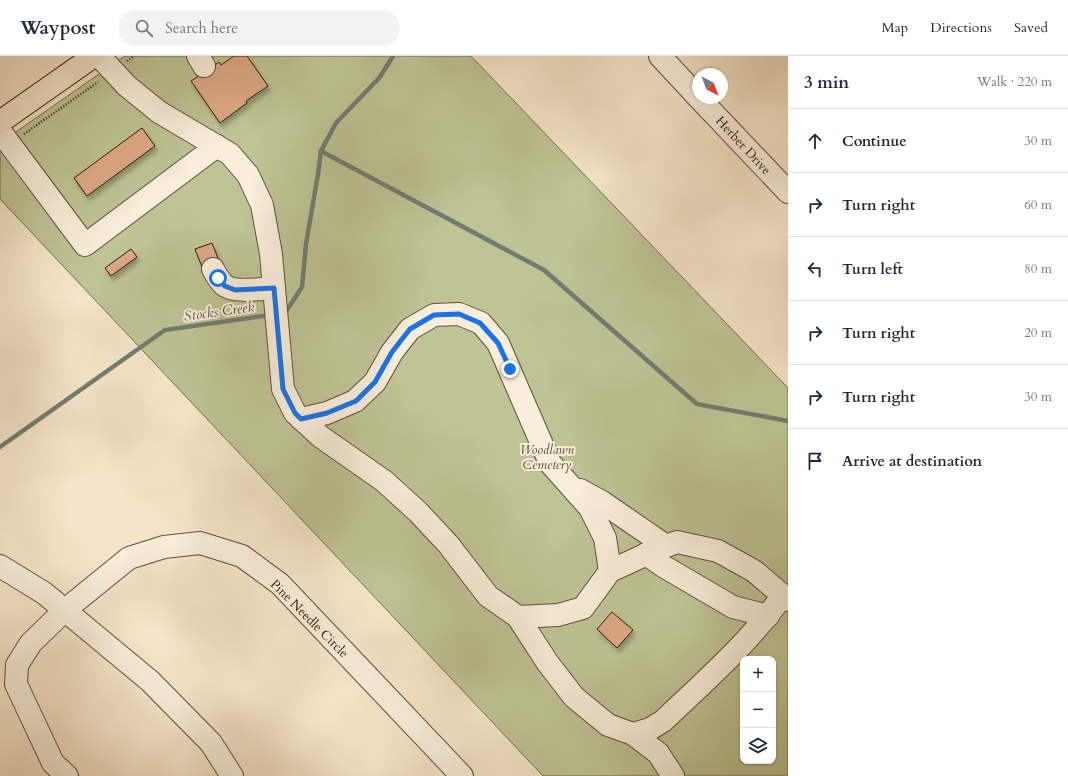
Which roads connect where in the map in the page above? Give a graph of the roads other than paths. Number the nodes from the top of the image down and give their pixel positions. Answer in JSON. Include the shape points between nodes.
{"nodes":[{"id":1,"x":94,"y":56,"type":"edge"},
{"id":2,"x":660,"y":56,"type":"edge"},
{"id":3,"x":106,"y":64,"type":"edge"},
{"id":4,"x":692,"y":90,"type":"edge"},
{"id":5,"x":706,"y":104,"type":"edge"},
{"id":6,"x":0,"y":122,"type":"edge"},
{"id":7,"x":5,"y":137,"type":"edge"},
{"id":8,"x":217,"y":146,"type":"junction"},
{"id":9,"x":788,"y":192,"type":"edge"},
{"id":10,"x":213,"y":269,"type":"dead end"},
{"id":11,"x":275,"y":297,"type":"junction"},
{"id":12,"x":301,"y":419,"type":"junction"},
{"id":13,"x":571,"y":486,"type":"junction"},
{"id":14,"x":666,"y":546,"type":"junction"},
{"id":15,"x":646,"y":554,"type":"junction"},
{"id":16,"x":0,"y":566,"type":"edge"},
{"id":17,"x":610,"y":571,"type":"junction"},
{"id":18,"x":786,"y":597,"type":"edge"},
{"id":19,"x":65,"y":610,"type":"junction"},
{"id":20,"x":768,"y":616,"type":"junction"},
{"id":21,"x":518,"y":617,"type":"junction"},
{"id":22,"x":633,"y":734,"type":"junction"},
{"id":23,"x":67,"y":776,"type":"edge"},
{"id":24,"x":232,"y":776,"type":"edge"},
{"id":25,"x":462,"y":776,"type":"edge"},
{"id":26,"x":673,"y":776,"type":"edge"}],
"edges":[{"from":1,"to":6,"type":"main road"},
{"from":2,"to":4,"type":"street","name":"Herber Drive"},
{"from":3,"to":8,"type":"street","via":[[127,86],[159,112]]},
{"from":5,"to":9,"type":"street","name":"Herber Drive"},
{"from":7,"to":8,"type":"street","via":[[85,245]]},
{"from":8,"to":11,"type":"street","via":[[230,154],[248,175],[262,205],[271,254]]},
{"from":10,"to":11,"type":"street","via":[[225,286]]},
{"from":11,"to":12,"type":"street","via":[[283,389],[295,413]]},
{"from":12,"to":13,"type":"street","via":[[327,413],[356,401],[375,382],[392,352],[410,329],[434,315],[459,314],[480,323],[498,343],[550,463]]},
{"from":12,"to":21,"type":"street","via":[[321,437],[384,481],[418,512],[448,544],[488,596]]},
{"from":13,"to":14,"type":"street","via":[[602,502]]},
{"from":13,"to":17,"type":"street","via":[[590,508],[605,538]]},
{"from":14,"to":15,"type":"street"},
{"from":14,"to":18,"type":"street","via":[[677,542],[718,551],[754,571]]},
{"from":15,"to":17,"type":"street"},
{"from":15,"to":20,"type":"street","via":[[733,607]]},
{"from":16,"to":19,"type":"street","via":[[44,593]]},
{"from":17,"to":21,"type":"street","via":[[583,608],[558,615]]},
{"from":18,"to":20,"type":"street"},
{"from":19,"to":23,"type":"street","name":"Pine Needle Circle","via":[[31,643],[17,665],[16,684],[53,763]]},
{"from":19,"to":24,"type":"street","via":[[150,681],[211,743]]},
{"from":19,"to":25,"type":"street","name":"Pine Needle Circle","via":[[129,558],[157,549],[200,543],[242,556],[280,584]]},
{"from":20,"to":22,"type":"street","via":[[663,721],[650,729]]},
{"from":21,"to":22,"type":"street","via":[[546,662],[574,696],[608,726]]},
{"from":22,"to":26,"type":"street","via":[[658,753]]}]}
